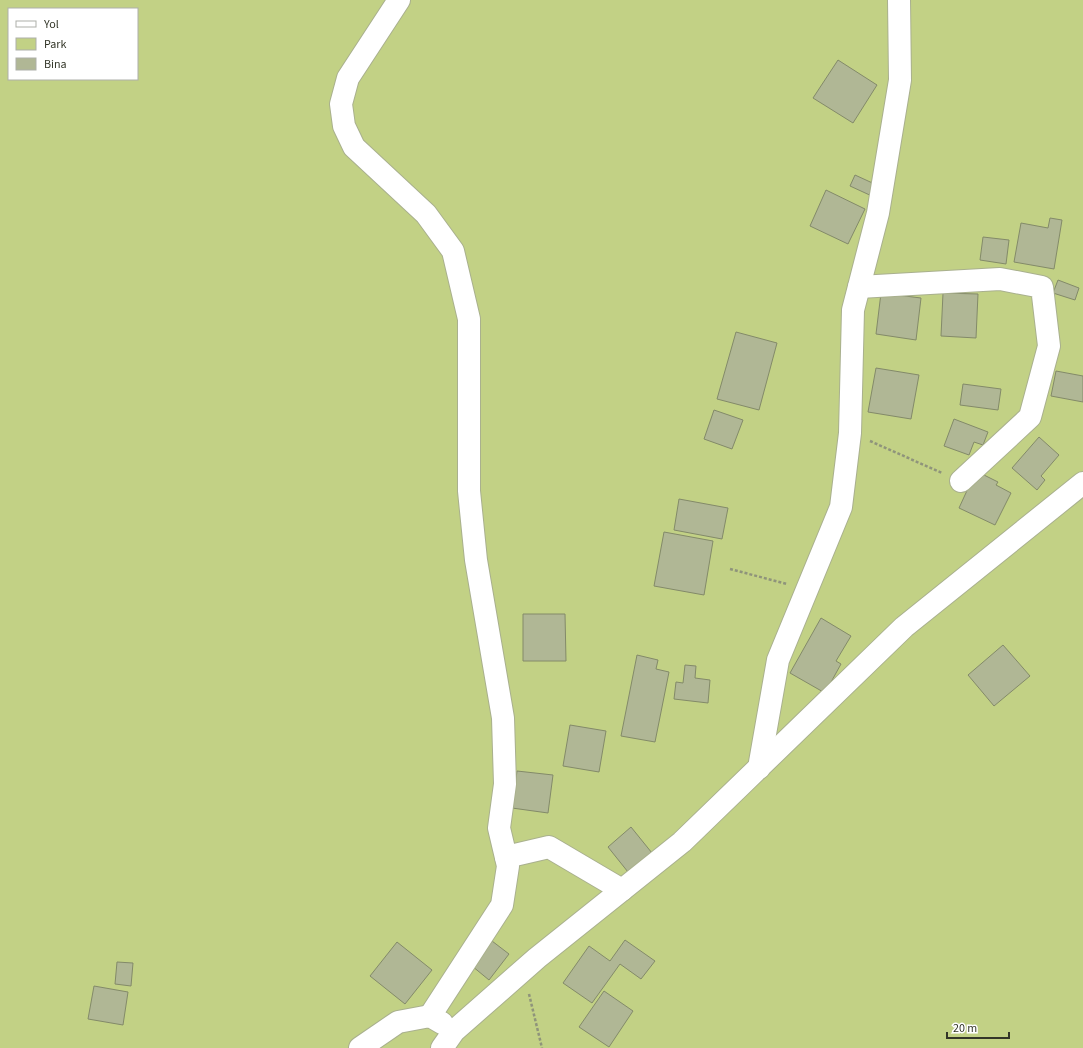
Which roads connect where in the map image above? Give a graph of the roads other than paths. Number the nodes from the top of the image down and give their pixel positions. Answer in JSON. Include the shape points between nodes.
{"nodes":[{"id":1,"x":399,"y":0,"type":"edge"},
{"id":2,"x":899,"y":0,"type":"edge"},
{"id":3,"x":859,"y":287,"type":"junction"},
{"id":4,"x":961,"y":481,"type":"road end"},
{"id":5,"x":1083,"y":482,"type":"edge"},
{"id":6,"x":759,"y":768,"type":"junction"},
{"id":7,"x":506,"y":857,"type":"junction"},
{"id":8,"x":622,"y":890,"type":"junction"},
{"id":9,"x":430,"y":1016,"type":"junction"},
{"id":10,"x":448,"y":1039,"type":"edge"},
{"id":11,"x":360,"y":1048,"type":"edge"}],
"edges":[{"from":1,"to":7,"type":"street","via":[[348,78],[341,104],[344,126],[354,147],[426,214],[453,251],[469,319],[469,491],[476,560],[503,718],[505,784],[499,828]]},
{"from":2,"to":3,"type":"street","via":[[900,80],[878,213]]},
{"from":3,"to":4,"type":"street","via":[[1000,279],[1042,287],[1049,346],[1030,417]]},
{"from":3,"to":6,"type":"street","via":[[853,310],[850,433],[841,507],[778,660]]},
{"from":5,"to":6,"type":"street","via":[[904,627]]},
{"from":6,"to":8,"type":"street","via":[[682,842]]},
{"from":7,"to":8,"type":"street","via":[[549,847]]},
{"from":7,"to":9,"type":"street","via":[[508,866],[502,905]]},
{"from":8,"to":10,"type":"street","via":[[523,970]]},
{"from":9,"to":10,"type":"street"},
{"from":9,"to":11,"type":"street","via":[[398,1022]]}]}
